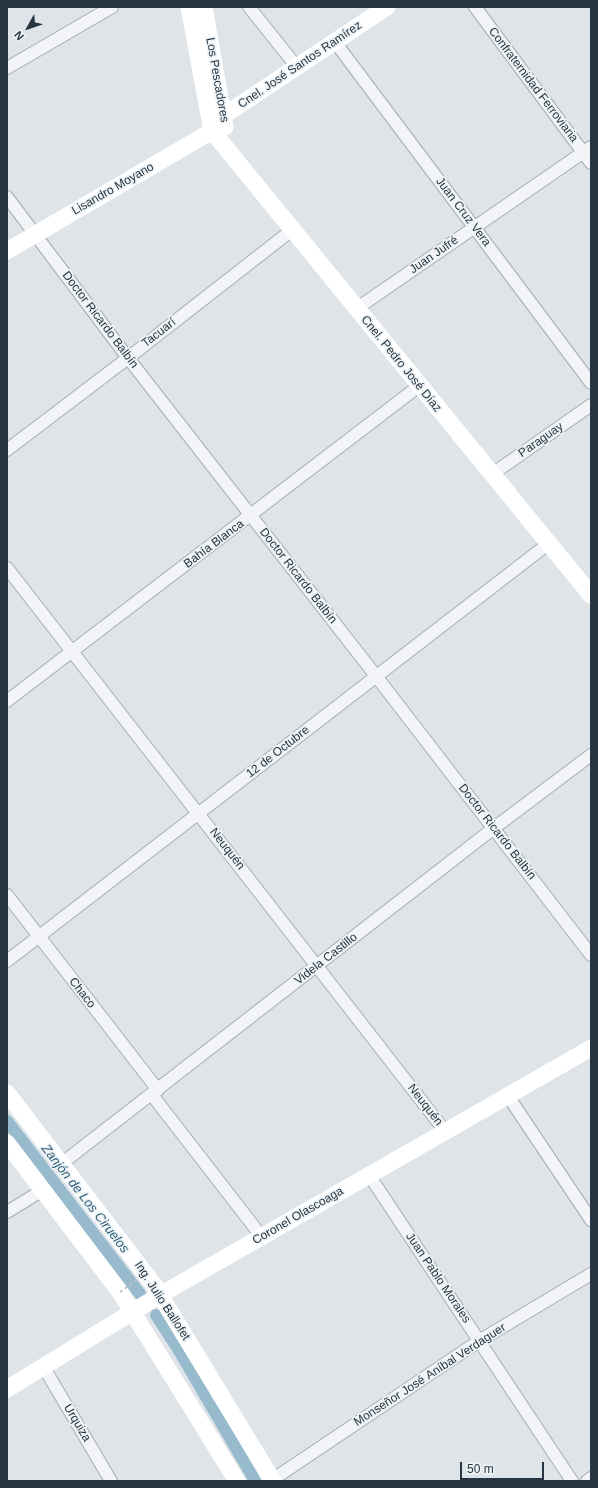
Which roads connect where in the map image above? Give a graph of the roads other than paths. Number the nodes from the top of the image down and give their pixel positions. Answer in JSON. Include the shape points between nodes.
{"nodes":[{"id":1,"x":112,"y":7,"type":"edge"},
{"id":2,"x":189,"y":7,"type":"edge"},
{"id":3,"x":204,"y":7,"type":"edge"},
{"id":4,"x":249,"y":7,"type":"edge"},
{"id":5,"x":387,"y":7,"type":"edge"},
{"id":6,"x":475,"y":7,"type":"edge"},
{"id":7,"x":335,"y":42,"type":"junction"},
{"id":8,"x":297,"y":67,"type":"junction"},
{"id":9,"x":7,"y":68,"type":"edge"},
{"id":10,"x":217,"y":125,"type":"junction"},
{"id":11,"x":587,"y":150,"type":"edge"},
{"id":12,"x":591,"y":163,"type":"edge"},
{"id":13,"x":7,"y":197,"type":"edge"},
{"id":14,"x":474,"y":227,"type":"junction"},
{"id":15,"x":292,"y":230,"type":"junction"},
{"id":16,"x":35,"y":235,"type":"junction"},
{"id":17,"x":7,"y":251,"type":"edge"},
{"id":18,"x":356,"y":308,"type":"junction"},
{"id":19,"x":128,"y":358,"type":"junction"},
{"id":20,"x":591,"y":383,"type":"edge"},
{"id":21,"x":419,"y":386,"type":"junction"},
{"id":22,"x":591,"y":405,"type":"edge"},
{"id":23,"x":7,"y":450,"type":"edge"},
{"id":24,"x":491,"y":475,"type":"junction"},
{"id":25,"x":251,"y":516,"type":"junction"},
{"id":26,"x":548,"y":544,"type":"junction"},
{"id":27,"x":7,"y":568,"type":"edge"},
{"id":28,"x":591,"y":595,"type":"edge"},
{"id":29,"x":72,"y":651,"type":"junction"},
{"id":30,"x":376,"y":676,"type":"junction"},
{"id":31,"x":7,"y":700,"type":"edge"},
{"id":32,"x":591,"y":755,"type":"edge"},
{"id":33,"x":198,"y":813,"type":"junction"},
{"id":34,"x":494,"y":828,"type":"junction"},
{"id":35,"x":7,"y":895,"type":"edge"},
{"id":36,"x":39,"y":936,"type":"junction"},
{"id":37,"x":591,"y":955,"type":"edge"},
{"id":38,"x":7,"y":961,"type":"edge"},
{"id":39,"x":318,"y":966,"type":"junction"},
{"id":40,"x":591,"y":1048,"type":"edge"},
{"id":41,"x":155,"y":1092,"type":"junction"},
{"id":42,"x":7,"y":1093,"type":"edge"},
{"id":43,"x":508,"y":1096,"type":"junction"},
{"id":44,"x":445,"y":1131,"type":"junction"},
{"id":45,"x":7,"y":1143,"type":"edge"},
{"id":46,"x":62,"y":1164,"type":"junction"},
{"id":47,"x":369,"y":1175,"type":"junction"},
{"id":48,"x":43,"y":1190,"type":"junction"},
{"id":49,"x":7,"y":1212,"type":"edge"},
{"id":50,"x":591,"y":1220,"type":"edge"},
{"id":51,"x":262,"y":1237,"type":"junction"},
{"id":52,"x":591,"y":1274,"type":"edge"},
{"id":53,"x":160,"y":1295,"type":"junction"},
{"id":54,"x":133,"y":1313,"type":"junction"},
{"id":55,"x":479,"y":1341,"type":"junction"},
{"id":56,"x":43,"y":1366,"type":"junction"},
{"id":57,"x":7,"y":1389,"type":"edge"},
{"id":58,"x":591,"y":1478,"type":"edge"},
{"id":59,"x":111,"y":1481,"type":"edge"},
{"id":60,"x":237,"y":1481,"type":"edge"},
{"id":61,"x":272,"y":1481,"type":"edge"},
{"id":62,"x":572,"y":1481,"type":"edge"},
{"id":63,"x":587,"y":1481,"type":"edge"}],
"edges":[{"from":1,"to":9,"type":"street"},
{"from":2,"to":10,"type":"street","name":"Los Pescadores"},
{"from":3,"to":10,"type":"street","name":"Los Pescadores"},
{"from":4,"to":8,"type":"street"},
{"from":5,"to":7,"type":"street","name":"Cnel. José Santos Ramírez"},
{"from":6,"to":11,"type":"street","name":"Confraternidad Ferroviaria"},
{"from":7,"to":8,"type":"street","name":"Cnel. José Santos Ramírez"},
{"from":7,"to":14,"type":"street","name":"Juan Cruz Vera"},
{"from":8,"to":10,"type":"street","name":"Cnel. José Santos Ramírez"},
{"from":10,"to":15,"type":"street","name":"Cnel. Pedro José Díaz","via":[[230,153]]},
{"from":10,"to":16,"type":"street","name":"Lisandro Moyano"},
{"from":11,"to":12,"type":"street","name":"Confraternidad Ferroviaria"},
{"from":11,"to":14,"type":"street","name":"Juan Jufré"},
{"from":13,"to":16,"type":"street","name":"Doctor Ricardo Balbín"},
{"from":14,"to":18,"type":"street","name":"Juan Jufré"},
{"from":14,"to":20,"type":"street","name":"Juan Cruz Vera"},
{"from":15,"to":18,"type":"street","name":"Cnel. Pedro José Díaz"},
{"from":15,"to":19,"type":"street","name":"Tacuarí"},
{"from":16,"to":17,"type":"street","name":"Lisandro Moyano"},
{"from":16,"to":19,"type":"street","name":"Doctor Ricardo Balbín"},
{"from":18,"to":21,"type":"street","name":"Cnel. Pedro José Díaz"},
{"from":19,"to":23,"type":"street","name":"Tacuarí"},
{"from":19,"to":25,"type":"street","name":"Doctor Ricardo Balbín"},
{"from":21,"to":24,"type":"street","name":"Cnel. Pedro José Díaz"},
{"from":21,"to":25,"type":"street","name":"Bahía Blanca"},
{"from":22,"to":24,"type":"street","name":"Paraguay"},
{"from":24,"to":26,"type":"street","name":"Cnel. Pedro José Díaz"},
{"from":25,"to":29,"type":"street","name":"Bahía Blanca"},
{"from":25,"to":30,"type":"street","name":"Doctor Ricardo Balbín"},
{"from":26,"to":28,"type":"street","name":"Cnel. Pedro José Díaz"},
{"from":26,"to":30,"type":"street","name":"12 de Octubre"},
{"from":27,"to":29,"type":"street","name":"Neuquén"},
{"from":29,"to":31,"type":"street","name":"Bahía Blanca"},
{"from":29,"to":33,"type":"street","name":"Neuquén"},
{"from":30,"to":33,"type":"street","name":"12 de Octubre"},
{"from":30,"to":34,"type":"street","name":"Doctor Ricardo Balbín"},
{"from":32,"to":34,"type":"street","name":"Videla Castillo"},
{"from":33,"to":36,"type":"street","name":"12 de Octubre"},
{"from":33,"to":39,"type":"street","name":"Neuquén"},
{"from":34,"to":37,"type":"street","name":"Doctor Ricardo Balbín"},
{"from":34,"to":39,"type":"street","name":"Videla Castillo"},
{"from":35,"to":36,"type":"street","name":"Chaco"},
{"from":36,"to":38,"type":"street","name":"12 de Octubre"},
{"from":36,"to":41,"type":"street","name":"Chaco"},
{"from":39,"to":41,"type":"street","name":"Videla Castillo"},
{"from":39,"to":44,"type":"street","name":"Neuquén"},
{"from":40,"to":43,"type":"street","name":"Coronel Olascoaga"},
{"from":41,"to":46,"type":"street","name":"Videla Castillo"},
{"from":41,"to":51,"type":"street","name":"Chaco"},
{"from":42,"to":46,"type":"street","name":"Ing. Julio Ballofet"},
{"from":43,"to":44,"type":"street","name":"Coronel Olascoaga"},
{"from":43,"to":50,"type":"street"},
{"from":44,"to":47,"type":"street","name":"Coronel Olascoaga"},
{"from":45,"to":48,"type":"street"},
{"from":46,"to":53,"type":"street","name":"Ing. Julio Ballofet"},
{"from":47,"to":51,"type":"street","name":"Coronel Olascoaga"},
{"from":47,"to":55,"type":"street","name":"Juan Pablo Morales"},
{"from":48,"to":49,"type":"street"},
{"from":48,"to":54,"type":"street"},
{"from":51,"to":53,"type":"street","name":"Coronel Olascoaga"},
{"from":52,"to":55,"type":"street","name":"Monseñor José Aníbal Verdaguer"},
{"from":53,"to":54,"type":"street","name":"Coronel Olascoaga"},
{"from":53,"to":61,"type":"street","name":"Ing. Julio Ballofet"},
{"from":54,"to":56,"type":"street","name":"Coronel Olascoaga"},
{"from":54,"to":60,"type":"street"},
{"from":55,"to":61,"type":"street","name":"Monseñor José Aníbal Verdaguer"},
{"from":55,"to":62,"type":"street","name":"Juan Pablo Morales"},
{"from":56,"to":57,"type":"street","name":"Coronel Olascoaga"},
{"from":56,"to":59,"type":"street","name":"Urquiza"},
{"from":58,"to":63,"type":"street"}]}
